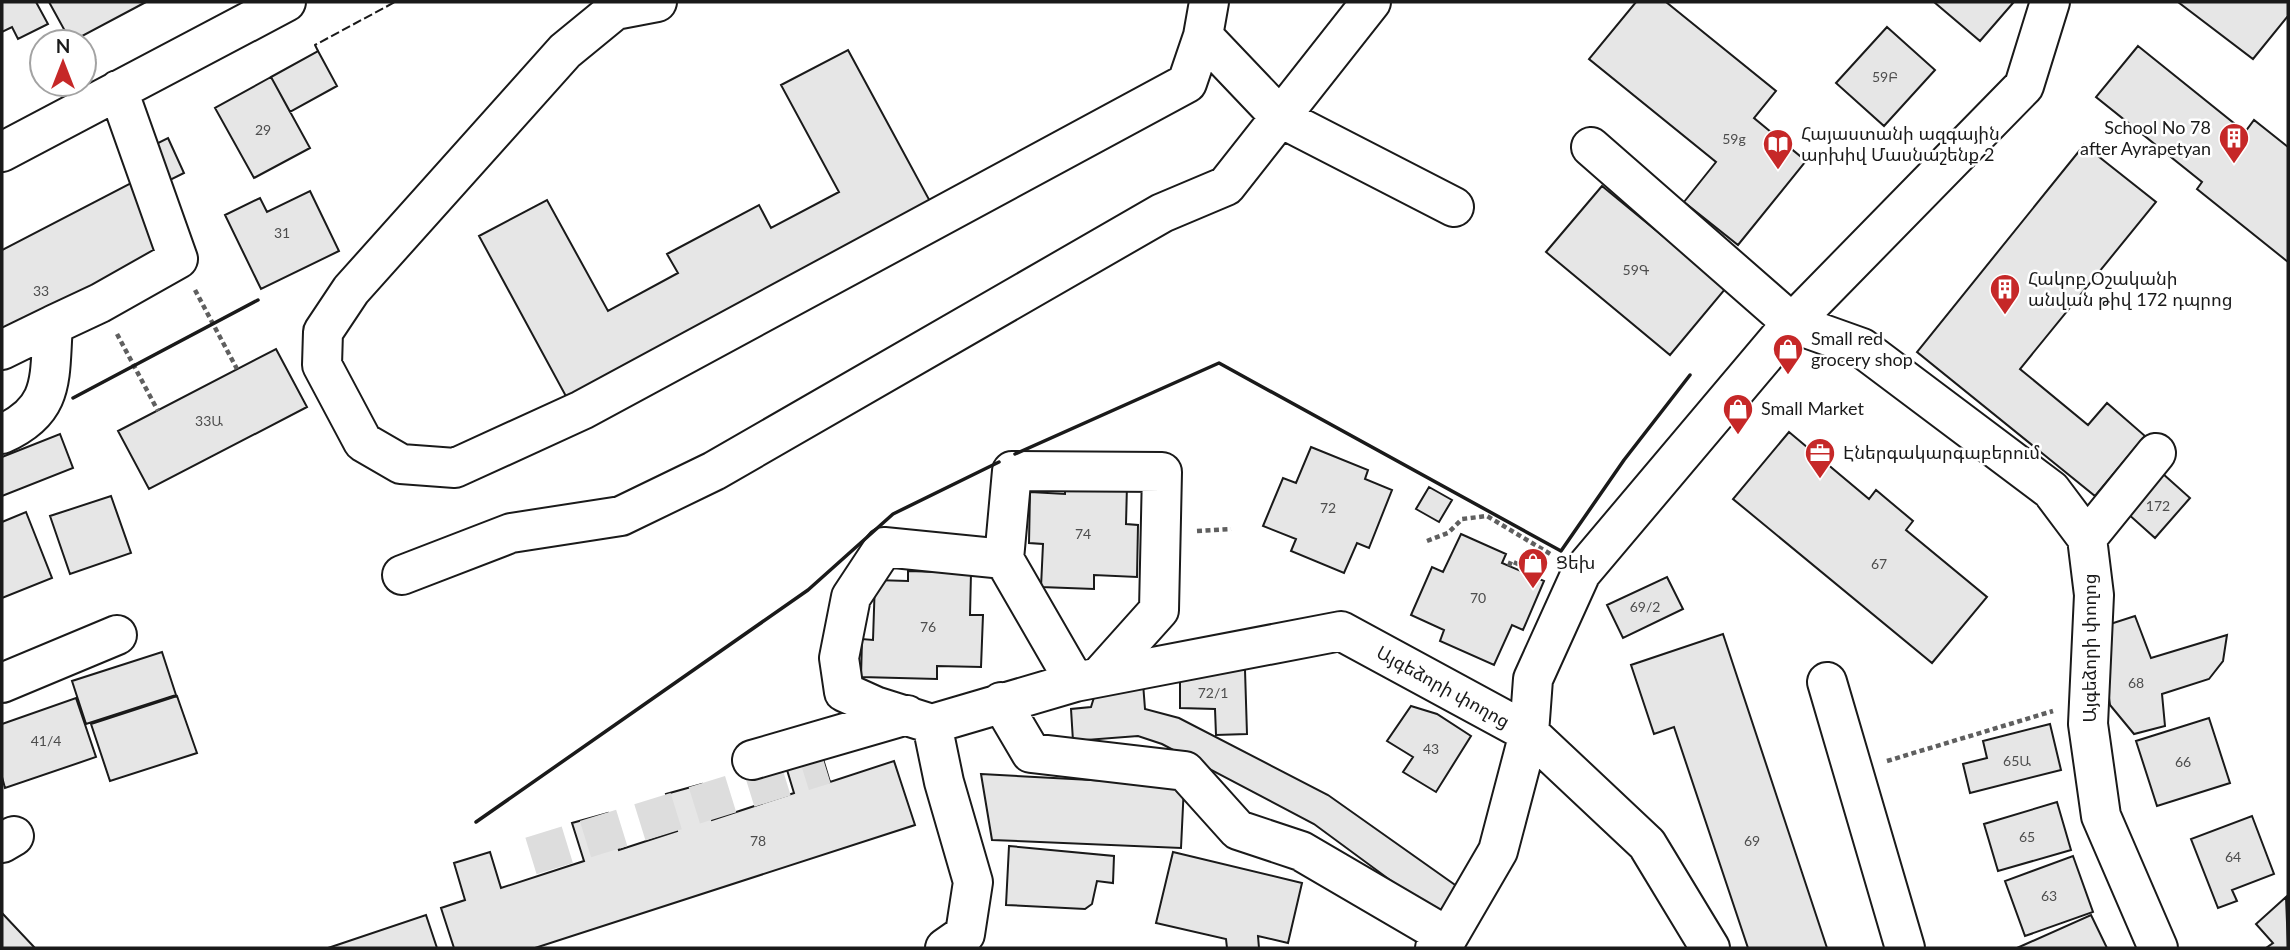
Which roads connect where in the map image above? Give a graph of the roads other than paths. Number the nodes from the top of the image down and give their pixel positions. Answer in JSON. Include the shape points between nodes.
{"nodes":[{"id":1,"x":286,"y":2,"type":"edge"},
{"id":2,"x":657,"y":2,"type":"edge"},
{"id":3,"x":1371,"y":2,"type":"edge"},
{"id":4,"x":613,"y":6,"type":"edge"},
{"id":5,"x":2041,"y":7,"type":"edge"},
{"id":6,"x":1206,"y":19,"type":"edge"},
{"id":7,"x":118,"y":90,"type":"junction"},
{"id":8,"x":1281,"y":118,"type":"junction"},
{"id":9,"x":1591,"y":147,"type":"dead end"},
{"id":10,"x":2,"y":152,"type":"edge"},
{"id":11,"x":1454,"y":207,"type":"dead end"},
{"id":12,"x":1792,"y":323,"type":"junction"},
{"id":13,"x":53,"y":325,"type":"junction"},
{"id":14,"x":2,"y":350,"type":"edge"},
{"id":15,"x":2,"y":434,"type":"edge"},
{"id":16,"x":2155,"y":453,"type":"dead end"},
{"id":17,"x":2087,"y":538,"type":"junction"},
{"id":18,"x":1004,"y":559,"type":"junction"},
{"id":19,"x":402,"y":575,"type":"dead end"},
{"id":20,"x":117,"y":635,"type":"dead end"},
{"id":21,"x":1087,"y":680,"type":"junction"},
{"id":22,"x":1826,"y":682,"type":"dead end"},
{"id":23,"x":2,"y":683,"type":"edge"},
{"id":24,"x":1002,"y":702,"type":"junction"},
{"id":25,"x":919,"y":719,"type":"junction"},
{"id":26,"x":1529,"y":733,"type":"junction"},
{"id":27,"x":752,"y":760,"type":"dead end"},
{"id":28,"x":825,"y":765,"type":"tunnel mouth"},
{"id":29,"x":1441,"y":943,"type":"edge"},
{"id":30,"x":945,"y":948,"type":"edge"},
{"id":31,"x":1710,"y":948,"type":"edge"},
{"id":32,"x":1905,"y":948,"type":"edge"},
{"id":33,"x":2158,"y":948,"type":"edge"}],
"edges":[{"from":1,"to":7,"type":"street"},
{"from":2,"to":4,"type":"street"},
{"from":3,"to":8,"type":"street"},
{"from":4,"to":6,"type":"street","via":[[488,134],[351,290],[323,332],[322,365],[363,442],[401,464],[455,468],[606,397],[1186,83]]},
{"from":5,"to":12,"type":"street","name":"Այգեձորի փողոց","via":[[2024,86]]},
{"from":6,"to":8,"type":"street"},
{"from":7,"to":10,"type":"street"},
{"from":7,"to":13,"type":"street","via":[[178,258]]},
{"from":8,"to":11,"type":"street"},
{"from":8,"to":19,"type":"street","via":[[1226,186],[1162,213],[714,471],[621,516],[511,533]]},
{"from":9,"to":12,"type":"street"},
{"from":12,"to":17,"type":"street","name":"Այգեձորի փողոց","via":[[1862,348],[2051,490]]},
{"from":12,"to":26,"type":"street","name":"Այգեձորի փողոց","via":[[1581,573],[1533,679]]},
{"from":13,"to":14,"type":"street"},
{"from":13,"to":15,"type":"street","via":[[41,408],[22,425]]},
{"from":16,"to":17,"type":"street"},
{"from":17,"to":33,"type":"street","name":"Այգեձորի փողոց","via":[[2094,595],[2088,723],[2101,816]]},
{"from":18,"to":21,"type":"street"},
{"from":18,"to":21,"type":"street","via":[[1012,471],[1162,472],[1159,610]]},
{"from":18,"to":25,"type":"street","via":[[884,547],[851,597],[839,658],[844,691]]},
{"from":20,"to":23,"type":"street"},
{"from":21,"to":24,"type":"street","name":"Այգեձորի փողոց"},
{"from":21,"to":26,"type":"street","name":"Այգեձորի փողոց","via":[[1341,631]]},
{"from":22,"to":32,"type":"street"},
{"from":24,"to":25,"type":"street","name":"Այգեձորի փողոց"},
{"from":24,"to":29,"type":"street","via":[[1031,753],[1185,771],[1238,830],[1301,850]]},
{"from":25,"to":27,"type":"street"},
{"from":25,"to":28,"type":"street"},
{"from":25,"to":30,"type":"street","via":[[944,782],[972,882],[965,934]]},
{"from":26,"to":29,"type":"street","via":[[1499,850]]},
{"from":26,"to":31,"type":"street","via":[[1647,844]]}]}
